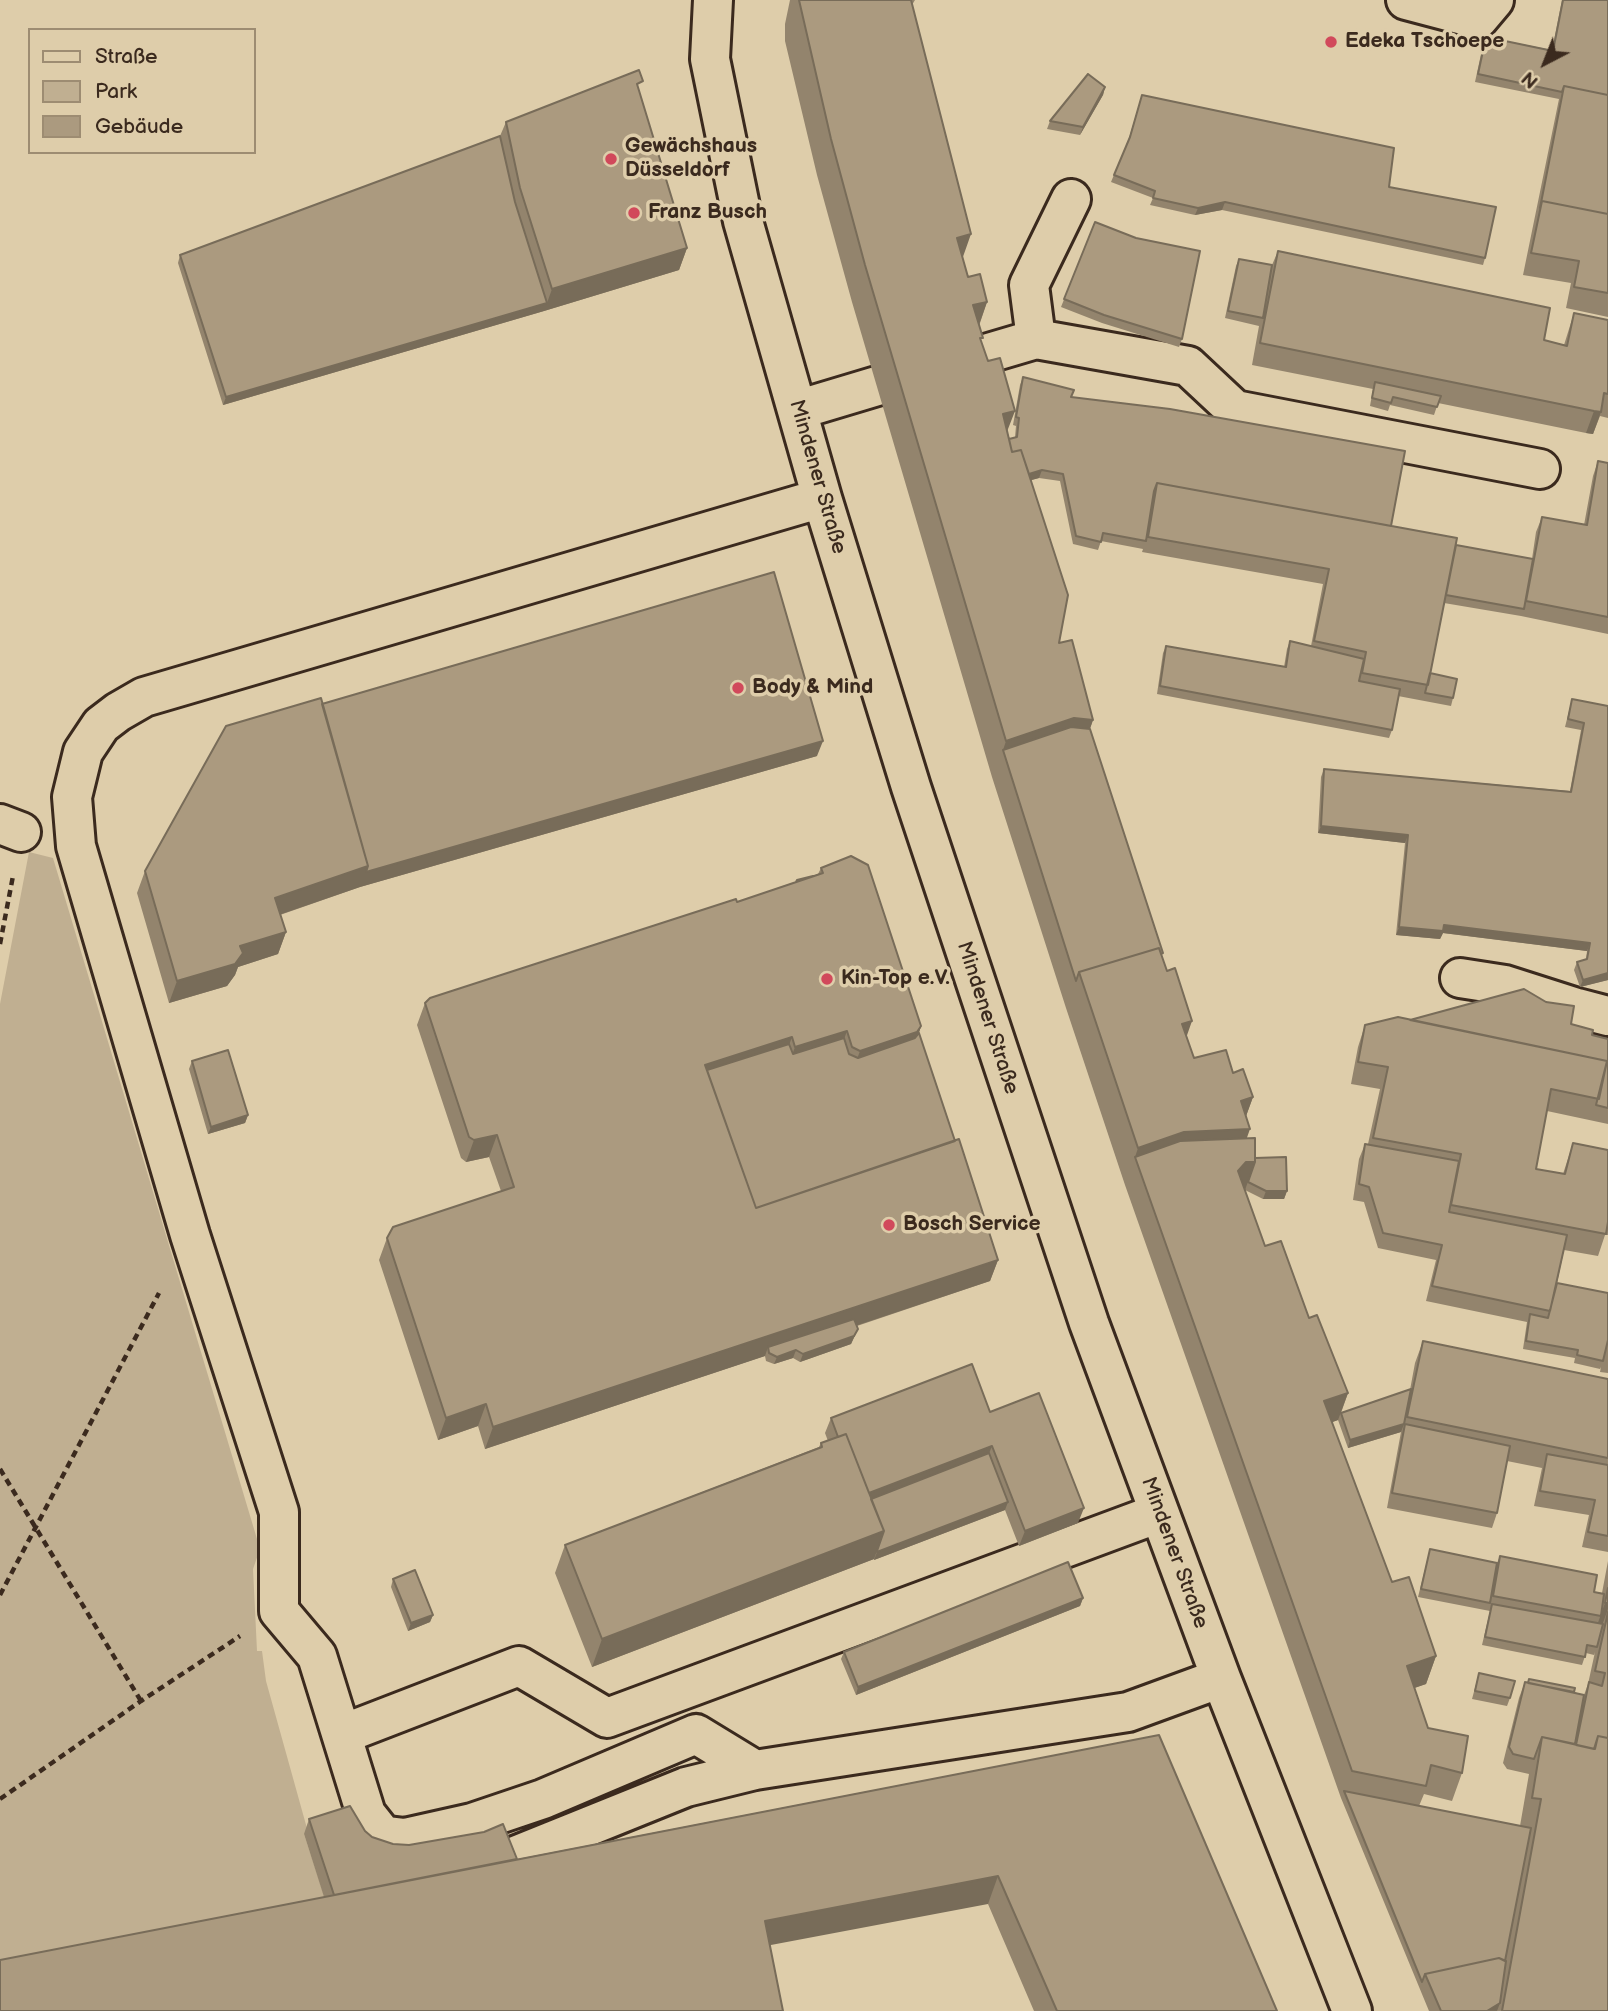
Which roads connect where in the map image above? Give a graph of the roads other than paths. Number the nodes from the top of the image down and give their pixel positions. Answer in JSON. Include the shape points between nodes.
{"nodes":[{"id":1,"x":713,"y":0,"type":"edge"},
{"id":2,"x":1406,"y":0,"type":"edge"},
{"id":3,"x":1494,"y":0,"type":"edge"},
{"id":4,"x":1071,"y":199,"type":"dead end"},
{"id":5,"x":1036,"y":339,"type":"junction"},
{"id":6,"x":965,"y":360,"type":"edge"},
{"id":7,"x":877,"y":386,"type":"dead end"},
{"id":8,"x":797,"y":410,"type":"junction"},
{"id":9,"x":1540,"y":469,"type":"dead end"},
{"id":10,"x":822,"y":498,"type":"junction"},
{"id":11,"x":1460,"y":978,"type":"dead end"},
{"id":12,"x":1608,"y":1016,"type":"edge"},
{"id":13,"x":1159,"y":1513,"type":"junction"},
{"id":14,"x":1221,"y":1678,"type":"junction"},
{"id":15,"x":343,"y":1734,"type":"junction"},
{"id":16,"x":755,"y":1770,"type":"junction"},
{"id":17,"x":505,"y":1860,"type":"edge"},
{"id":18,"x":1352,"y":2011,"type":"edge"}],
"edges":[{"from":1,"to":8,"type":"street","name":"Mindener Straße","via":[[710,59],[718,105],[743,221]]},
{"from":2,"to":3,"type":"street","via":[[1478,19]]},
{"from":4,"to":5,"type":"street","via":[[1029,285]]},
{"from":5,"to":6,"type":"street"},
{"from":5,"to":9,"type":"street","via":[[1188,366],[1235,410]]},
{"from":7,"to":8,"type":"street"},
{"from":8,"to":10,"type":"street","name":"Mindener Straße"},
{"from":10,"to":13,"type":"street","name":"Mindener Straße","via":[[1034,1161]]},
{"from":10,"to":15,"type":"street","via":[[145,697],[101,725],[83,752],[72,797],[76,846],[190,1235],[279,1512],[279,1611],[317,1656]]},
{"from":11,"to":12,"type":"street","via":[[1505,985]]},
{"from":13,"to":14,"type":"street","name":"Mindener Straße"},
{"from":13,"to":15,"type":"street","via":[[607,1718],[519,1666]]},
{"from":14,"to":16,"type":"street","via":[[1128,1712]]},
{"from":14,"to":18,"type":"street","name":"Mindener Straße"},
{"from":15,"to":16,"type":"street","via":[[366,1814],[381,1833],[405,1838],[519,1807],[696,1734]]},
{"from":16,"to":17,"type":"street","via":[[686,1787]]}]}
